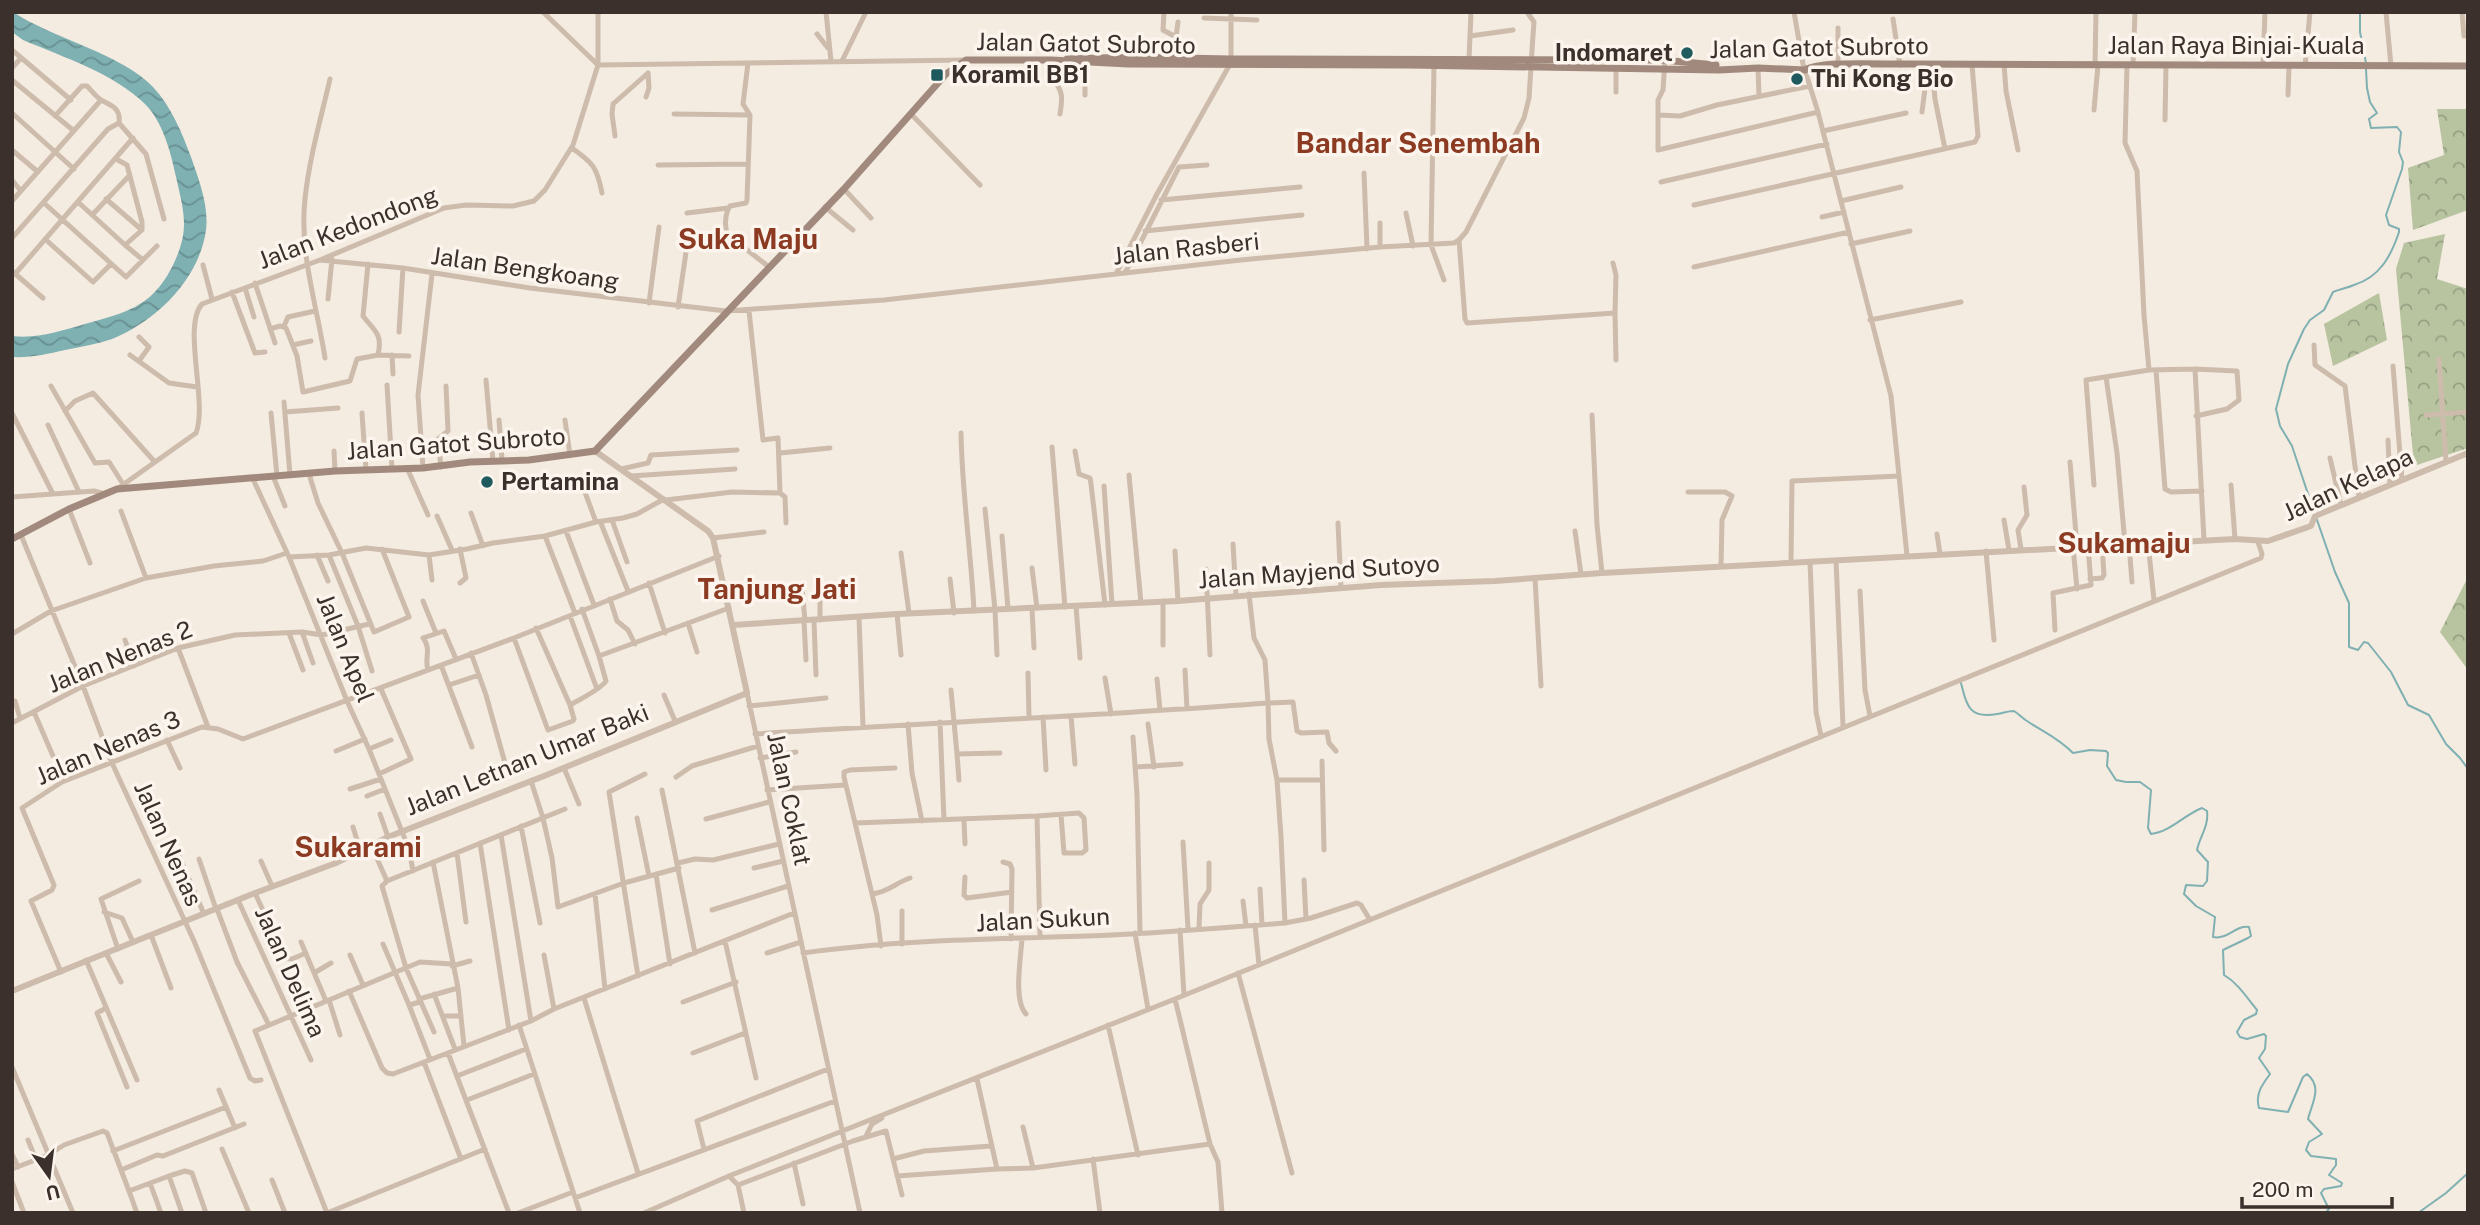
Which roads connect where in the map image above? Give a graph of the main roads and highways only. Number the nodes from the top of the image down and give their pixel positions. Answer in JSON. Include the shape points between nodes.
{"nodes":[{"id":1,"x":1055,"y":61,"type":"junction"},
{"id":2,"x":1230,"y":62,"type":"junction"},
{"id":3,"x":1530,"y":63,"type":"junction"},
{"id":4,"x":1665,"y":64,"type":"junction"},
{"id":5,"x":2004,"y":64,"type":"joint"},
{"id":6,"x":2468,"y":66,"type":"edge"},
{"id":7,"x":1806,"y":67,"type":"junction"},
{"id":8,"x":1719,"y":68,"type":"junction"},
{"id":9,"x":12,"y":539,"type":"edge"}],
"edges":[{"from":1,"to":2,"type":"main road","name":"Jalan Gatot Subroto"},
{"from":1,"to":2,"type":"main road","via":[[1104,57]]},
{"from":1,"to":9,"type":"main road","name":"Jalan Gatot Subroto","via":[[966,60],[953,68],[595,451],[441,467],[120,487]]},
{"from":2,"to":3,"type":"main road","name":"Jalan Gatot Subroto"},
{"from":2,"to":3,"type":"main road","via":[[1469,59]]},
{"from":3,"to":4,"type":"main road"},
{"from":3,"to":4,"type":"main road","name":"Jalan Gatot Subroto","via":[[1616,68]]},
{"from":4,"to":8,"type":"main road","name":"Jalan Gatot Subroto"},
{"from":5,"to":6,"type":"main road","name":"Jalan Raya Binjai-Kuala"},
{"from":5,"to":7,"type":"main road","name":"Jalan Gatot Subroto"},
{"from":7,"to":8,"type":"main road"},
{"from":7,"to":8,"type":"main road","name":"Jalan Gatot Subroto"}]}
